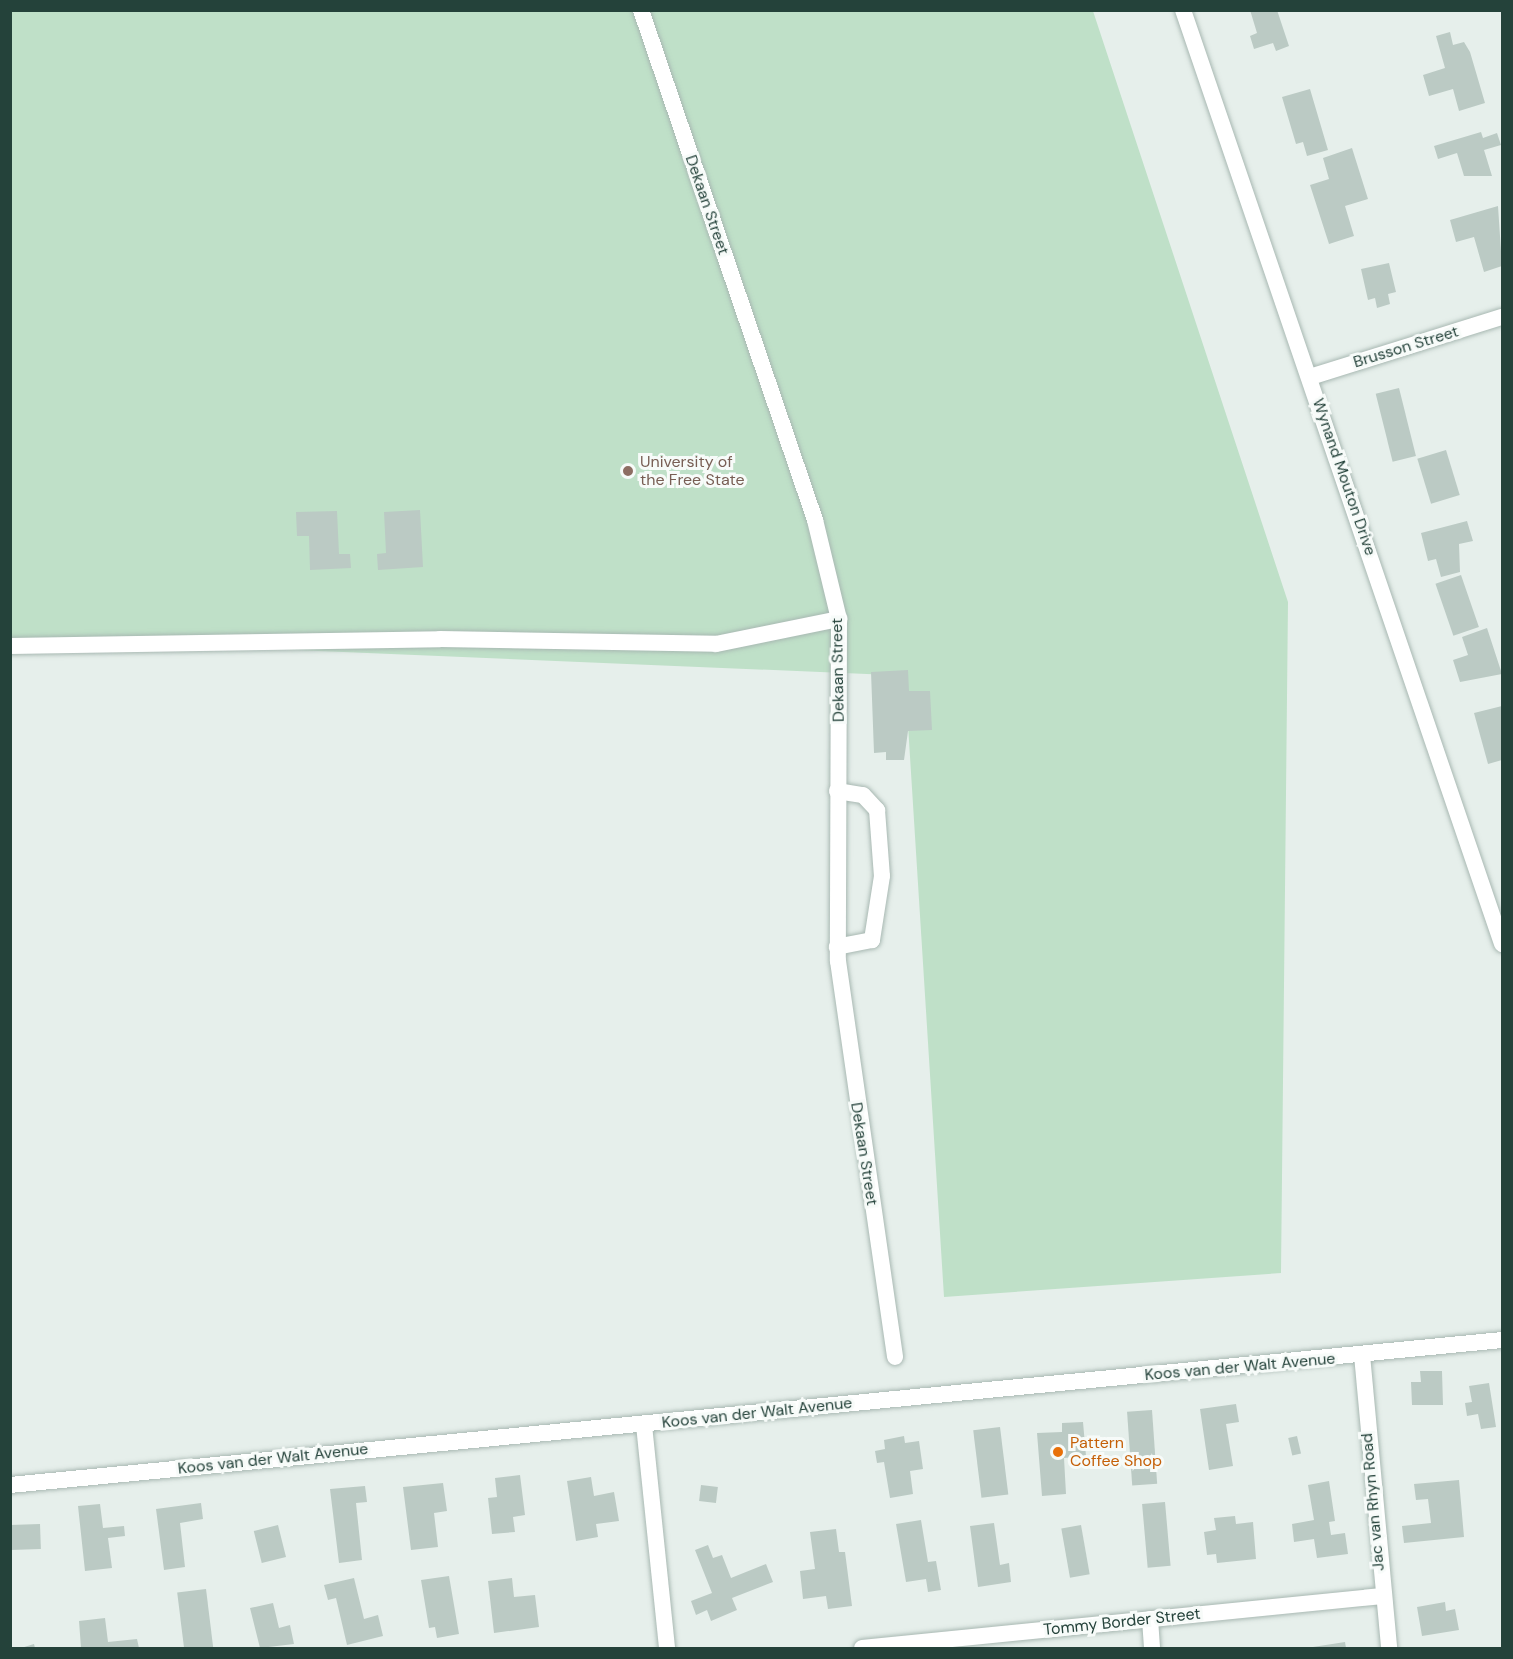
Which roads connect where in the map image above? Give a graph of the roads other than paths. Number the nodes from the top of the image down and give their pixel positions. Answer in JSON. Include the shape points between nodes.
{"nodes":[{"id":1,"x":641,"y":10,"type":"edge"},
{"id":2,"x":1183,"y":10,"type":"edge"},
{"id":3,"x":1503,"y":317,"type":"edge"},
{"id":4,"x":1310,"y":377,"type":"junction"},
{"id":5,"x":839,"y":619,"type":"junction"},
{"id":6,"x":10,"y":646,"type":"edge"},
{"id":7,"x":837,"y":792,"type":"junction"},
{"id":8,"x":1503,"y":944,"type":"edge"},
{"id":9,"x":837,"y":947,"type":"junction"},
{"id":10,"x":1503,"y":1340,"type":"edge"},
{"id":11,"x":1362,"y":1355,"type":"junction"},
{"id":12,"x":895,"y":1357,"type":"dead end"},
{"id":13,"x":644,"y":1425,"type":"junction"},
{"id":14,"x":10,"y":1485,"type":"edge"},
{"id":15,"x":1382,"y":1596,"type":"junction"},
{"id":16,"x":1150,"y":1618,"type":"junction"},
{"id":17,"x":909,"y":1646,"type":"edge"},
{"id":18,"x":667,"y":1648,"type":"edge"},
{"id":19,"x":862,"y":1648,"type":"edge"},
{"id":20,"x":1152,"y":1648,"type":"edge"},
{"id":21,"x":1389,"y":1648,"type":"edge"}],
"edges":[{"from":1,"to":5,"type":"street","name":"Dekaan Street","via":[[815,520]]},
{"from":2,"to":4,"type":"street","name":"Wynand Mouton Drive"},
{"from":3,"to":4,"type":"street","name":"Brusson Street"},
{"from":4,"to":8,"type":"street","name":"Wynand Mouton Drive"},
{"from":5,"to":6,"type":"street","via":[[716,644],[440,639]]},
{"from":5,"to":7,"type":"street","name":"Dekaan Street"},
{"from":7,"to":9,"type":"street","name":"Dekaan Street"},
{"from":7,"to":9,"type":"street","via":[[863,795],[877,810],[882,876],[872,940]]},
{"from":9,"to":12,"type":"street","name":"Dekaan Street"},
{"from":10,"to":11,"type":"street","name":"Koos van der Walt Avenue"},
{"from":11,"to":13,"type":"street","name":"Koos van der Walt Avenue"},
{"from":11,"to":15,"type":"street","name":"Jac van Rhyn Road"},
{"from":13,"to":14,"type":"street","name":"Koos van der Walt Avenue"},
{"from":13,"to":18,"type":"street"},
{"from":15,"to":16,"type":"street","name":"Tommy Border Street"},
{"from":15,"to":21,"type":"street","name":"Jac van Rhyn Road"},
{"from":16,"to":17,"type":"street","name":"Tommy Border Street"},
{"from":16,"to":20,"type":"street"},
{"from":17,"to":19,"type":"street","name":"Tommy Border Street"}]}
